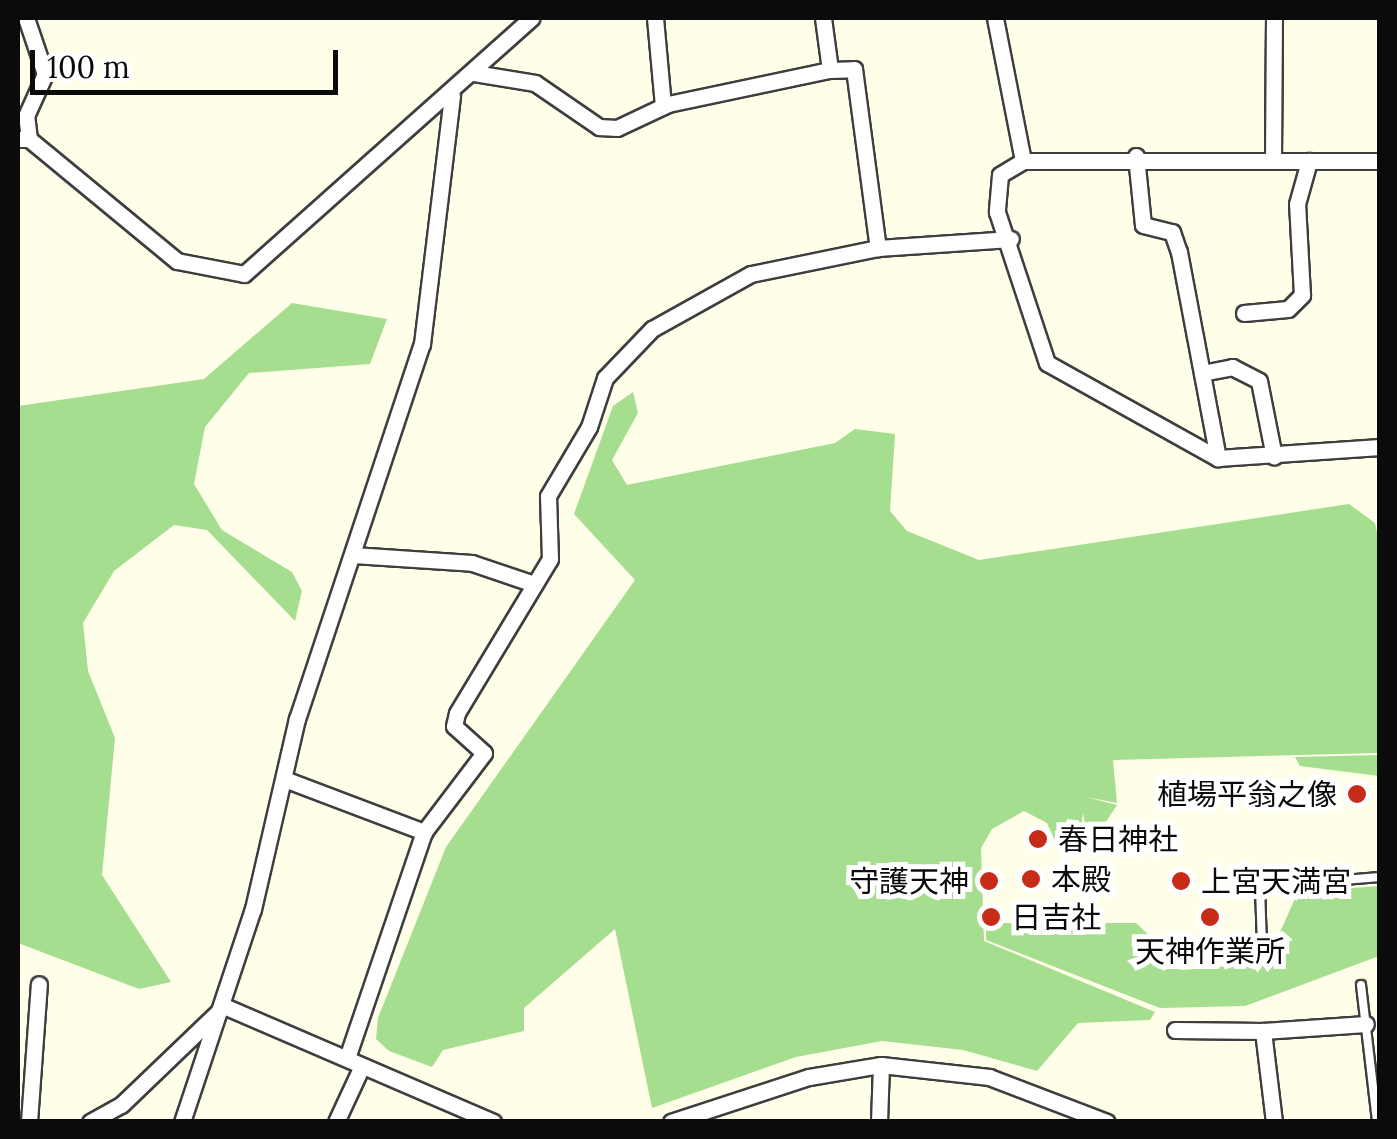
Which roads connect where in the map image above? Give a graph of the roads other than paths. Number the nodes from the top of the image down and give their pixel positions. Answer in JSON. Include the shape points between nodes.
{"nodes":[{"id":1,"x":26,"y":18,"type":"edge"},
{"id":2,"x":531,"y":18,"type":"edge"},
{"id":3,"x":655,"y":18,"type":"edge"},
{"id":4,"x":824,"y":18,"type":"edge"},
{"id":5,"x":996,"y":18,"type":"edge"},
{"id":6,"x":1274,"y":18,"type":"edge"},
{"id":7,"x":830,"y":70,"type":"junction"},
{"id":8,"x":474,"y":72,"type":"junction"},
{"id":9,"x":452,"y":96,"type":"junction"},
{"id":10,"x":663,"y":106,"type":"junction"},
{"id":11,"x":23,"y":139,"type":"edge"},
{"id":12,"x":1136,"y":156,"type":"junction"},
{"id":13,"x":1023,"y":160,"type":"junction"},
{"id":14,"x":1273,"y":160,"type":"junction"},
{"id":15,"x":1309,"y":161,"type":"junction"},
{"id":16,"x":1380,"y":162,"type":"edge"},
{"id":17,"x":1011,"y":239,"type":"junction"},
{"id":18,"x":878,"y":248,"type":"junction"},
{"id":19,"x":1244,"y":313,"type":"dead end"},
{"id":20,"x":1202,"y":374,"type":"junction"},
{"id":21,"x":1380,"y":447,"type":"edge"},
{"id":22,"x":1274,"y":456,"type":"junction"},
{"id":23,"x":1218,"y":458,"type":"junction"},
{"id":24,"x":353,"y":555,"type":"junction"},
{"id":25,"x":531,"y":583,"type":"junction"},
{"id":26,"x":284,"y":779,"type":"junction"},
{"id":27,"x":424,"y":832,"type":"junction"},
{"id":28,"x":1380,"y":877,"type":"edge"},
{"id":29,"x":1170,"y":948,"type":"dead end"},
{"id":30,"x":38,"y":984,"type":"dead end"},
{"id":31,"x":1362,"y":985,"type":"dead end"},
{"id":32,"x":224,"y":1006,"type":"junction"},
{"id":33,"x":1366,"y":1024,"type":"junction"},
{"id":34,"x":1175,"y":1030,"type":"dead end"},
{"id":35,"x":1263,"y":1031,"type":"junction"},
{"id":36,"x":346,"y":1058,"type":"junction"},
{"id":37,"x":881,"y":1065,"type":"junction"},
{"id":38,"x":362,"y":1066,"type":"junction"},
{"id":39,"x":459,"y":1106,"type":"junction"},
{"id":40,"x":29,"y":1122,"type":"edge"},
{"id":41,"x":90,"y":1122,"type":"edge"},
{"id":42,"x":182,"y":1122,"type":"edge"},
{"id":43,"x":336,"y":1122,"type":"edge"},
{"id":44,"x":451,"y":1122,"type":"edge"},
{"id":45,"x":493,"y":1122,"type":"edge"},
{"id":46,"x":671,"y":1122,"type":"edge"},
{"id":47,"x":879,"y":1122,"type":"edge"},
{"id":48,"x":1107,"y":1122,"type":"edge"},
{"id":49,"x":1274,"y":1122,"type":"edge"},
{"id":50,"x":1377,"y":1122,"type":"edge"}],
"edges":[{"from":1,"to":11,"type":"street","via":[[45,74]]},
{"from":2,"to":8,"type":"street"},
{"from":3,"to":10,"type":"street"},
{"from":4,"to":7,"type":"street"},
{"from":5,"to":13,"type":"street"},
{"from":6,"to":14,"type":"street"},
{"from":7,"to":10,"type":"street"},
{"from":7,"to":18,"type":"street","via":[[854,69]]},
{"from":8,"to":9,"type":"street"},
{"from":8,"to":10,"type":"street","via":[[535,83],[599,127],[630,127]]},
{"from":9,"to":11,"type":"street","via":[[244,274],[177,261]]},
{"from":9,"to":24,"type":"street","via":[[422,344]]},
{"from":12,"to":13,"type":"street"},
{"from":12,"to":14,"type":"street"},
{"from":12,"to":20,"type":"street","via":[[1143,225],[1172,232]]},
{"from":13,"to":17,"type":"street","via":[[1000,175],[997,212]]},
{"from":14,"to":15,"type":"street"},
{"from":15,"to":16,"type":"street"},
{"from":15,"to":19,"type":"street","via":[[1297,204],[1302,295],[1288,309]]},
{"from":17,"to":18,"type":"street"},
{"from":17,"to":23,"type":"street","via":[[1047,363]]},
{"from":18,"to":25,"type":"street","via":[[750,274],[652,329],[605,378],[590,427],[548,496],[550,559]]},
{"from":20,"to":22,"type":"street","via":[[1232,367],[1259,381]]},
{"from":20,"to":23,"type":"street"},
{"from":21,"to":22,"type":"street"},
{"from":22,"to":23,"type":"street"},
{"from":24,"to":25,"type":"street","via":[[472,564]]},
{"from":24,"to":26,"type":"street"},
{"from":25,"to":27,"type":"street","via":[[457,713],[454,726],[484,753]]},
{"from":26,"to":27,"type":"street"},
{"from":26,"to":32,"type":"street"},
{"from":27,"to":36,"type":"street"},
{"from":28,"to":29,"type":"lane","via":[[1260,887],[1262,944]]},
{"from":30,"to":40,"type":"street"},
{"from":31,"to":33,"type":"lane"},
{"from":32,"to":36,"type":"street"},
{"from":32,"to":41,"type":"street","via":[[120,1104]]},
{"from":32,"to":42,"type":"street"},
{"from":33,"to":35,"type":"street"},
{"from":33,"to":50,"type":"lane"},
{"from":34,"to":35,"type":"street"},
{"from":35,"to":49,"type":"street"},
{"from":36,"to":38,"type":"street"},
{"from":37,"to":46,"type":"street","via":[[809,1077]]},
{"from":37,"to":47,"type":"street"},
{"from":37,"to":48,"type":"street","via":[[989,1077]]},
{"from":38,"to":39,"type":"street"},
{"from":38,"to":43,"type":"street"},
{"from":39,"to":44,"type":"street"},
{"from":39,"to":45,"type":"street"}]}
